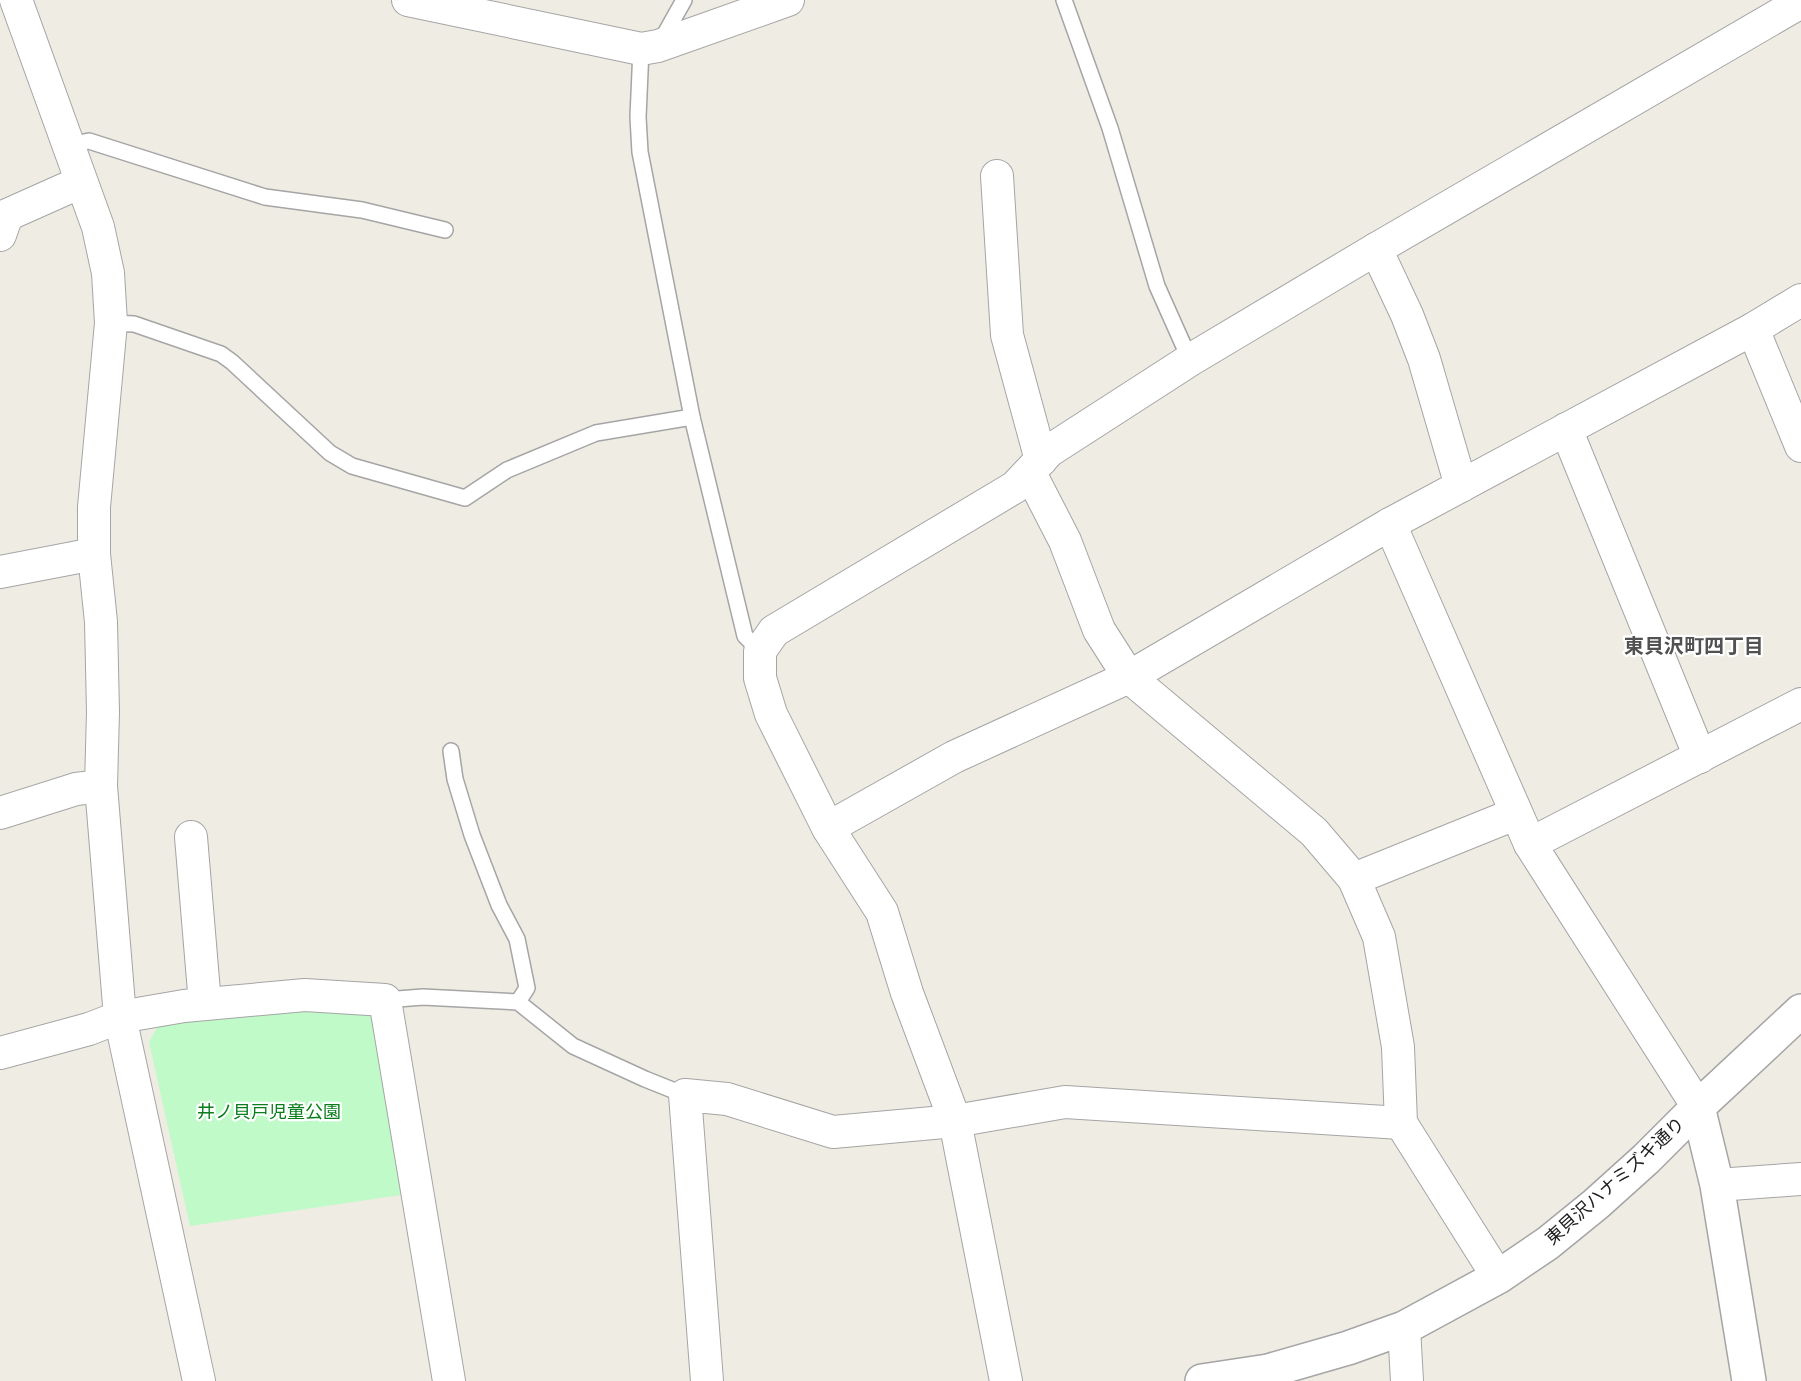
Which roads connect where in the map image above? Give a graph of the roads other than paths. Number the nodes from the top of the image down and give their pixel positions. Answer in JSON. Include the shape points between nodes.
{"nodes":[{"id":1,"x":16,"y":0,"type":"edge"},
{"id":2,"x":408,"y":0,"type":"edge"},
{"id":3,"x":684,"y":0,"type":"edge"},
{"id":4,"x":788,"y":0,"type":"edge"},
{"id":5,"x":1064,"y":0,"type":"edge"},
{"id":6,"x":1801,"y":2,"type":"edge"},
{"id":7,"x":649,"y":47,"type":"junction"},
{"id":8,"x":68,"y":146,"type":"junction"},
{"id":9,"x":997,"y":176,"type":"dead end"},
{"id":10,"x":81,"y":182,"type":"junction"},
{"id":11,"x":445,"y":230,"type":"dead end"},
{"id":12,"x":0,"y":235,"type":"edge"},
{"id":13,"x":1376,"y":249,"type":"junction"},
{"id":14,"x":1801,"y":300,"type":"edge"},
{"id":15,"x":111,"y":322,"type":"junction"},
{"id":16,"x":1753,"y":329,"type":"junction"},
{"id":17,"x":1190,"y":360,"type":"junction"},
{"id":18,"x":692,"y":417,"type":"junction"},
{"id":19,"x":1566,"y":429,"type":"junction"},
{"id":20,"x":1801,"y":447,"type":"edge"},
{"id":21,"x":1035,"y":467,"type":"junction"},
{"id":22,"x":1461,"y":486,"type":"junction"},
{"id":23,"x":1390,"y":524,"type":"junction"},
{"id":24,"x":94,"y":554,"type":"junction"},
{"id":25,"x":0,"y":572,"type":"edge"},
{"id":26,"x":760,"y":651,"type":"junction"},
{"id":27,"x":1129,"y":677,"type":"junction"},
{"id":28,"x":1801,"y":704,"type":"edge"},
{"id":29,"x":451,"y":751,"type":"dead end"},
{"id":30,"x":1700,"y":757,"type":"junction"},
{"id":31,"x":101,"y":786,"type":"junction"},
{"id":32,"x":0,"y":813,"type":"edge"},
{"id":33,"x":1515,"y":814,"type":"junction"},
{"id":34,"x":828,"y":828,"type":"junction"},
{"id":35,"x":191,"y":837,"type":"dead end"},
{"id":36,"x":1530,"y":844,"type":"junction"},
{"id":37,"x":1354,"y":879,"type":"junction"},
{"id":38,"x":385,"y":999,"type":"junction"},
{"id":39,"x":519,"y":1002,"type":"junction"},
{"id":40,"x":205,"y":1004,"type":"junction"},
{"id":41,"x":1801,"y":1011,"type":"edge"},
{"id":42,"x":120,"y":1017,"type":"junction"},
{"id":43,"x":0,"y":1053,"type":"edge"},
{"id":44,"x":685,"y":1095,"type":"junction"},
{"id":45,"x":1698,"y":1107,"type":"junction"},
{"id":46,"x":955,"y":1121,"type":"junction"},
{"id":47,"x":1401,"y":1123,"type":"junction"},
{"id":48,"x":1801,"y":1179,"type":"edge"},
{"id":49,"x":1717,"y":1185,"type":"junction"},
{"id":50,"x":1498,"y":1277,"type":"junction"},
{"id":51,"x":1404,"y":1328,"type":"junction"},
{"id":52,"x":196,"y":1380,"type":"edge"},
{"id":53,"x":449,"y":1381,"type":"edge"},
{"id":54,"x":707,"y":1381,"type":"edge"},
{"id":55,"x":1006,"y":1381,"type":"edge"},
{"id":56,"x":1202,"y":1381,"type":"edge"},
{"id":57,"x":1407,"y":1381,"type":"edge"},
{"id":58,"x":1749,"y":1381,"type":"edge"}],
"edges":[{"from":1,"to":8,"type":"street"},
{"from":2,"to":7,"type":"street"},
{"from":3,"to":7,"type":"lane"},
{"from":4,"to":7,"type":"street"},
{"from":5,"to":17,"type":"lane","via":[[1110,128],[1157,286]]},
{"from":6,"to":13,"type":"street"},
{"from":7,"to":18,"type":"lane","via":[[638,117],[640,152]]},
{"from":8,"to":10,"type":"street"},
{"from":8,"to":11,"type":"lane","via":[[89,141],[265,197],[362,210]]},
{"from":9,"to":21,"type":"street","via":[[1007,335]]},
{"from":10,"to":12,"type":"street","via":[[7,215]]},
{"from":10,"to":15,"type":"street","via":[[98,227],[108,273]]},
{"from":13,"to":17,"type":"street"},
{"from":13,"to":22,"type":"street","via":[[1424,359]]},
{"from":14,"to":16,"type":"street"},
{"from":15,"to":18,"type":"lane","via":[[134,324],[221,354],[330,453],[352,466],[465,498],[507,470],[596,433]]},
{"from":15,"to":24,"type":"street","via":[[94,507]]},
{"from":16,"to":19,"type":"street"},
{"from":16,"to":20,"type":"street"},
{"from":17,"to":21,"type":"street","via":[[1049,451]]},
{"from":18,"to":26,"type":"lane","via":[[745,636]]},
{"from":19,"to":22,"type":"street"},
{"from":19,"to":30,"type":"street"},
{"from":21,"to":26,"type":"street","via":[[1015,487],[774,631]]},
{"from":21,"to":27,"type":"street","via":[[1099,630]]},
{"from":22,"to":23,"type":"street"},
{"from":23,"to":27,"type":"street"},
{"from":23,"to":33,"type":"street"},
{"from":24,"to":25,"type":"street"},
{"from":24,"to":31,"type":"street","via":[[101,622]]},
{"from":26,"to":34,"type":"street","via":[[760,678],[771,714]]},
{"from":27,"to":34,"type":"street","via":[[954,757]]},
{"from":27,"to":37,"type":"street","via":[[1314,832]]},
{"from":28,"to":30,"type":"street"},
{"from":29,"to":39,"type":"lane","via":[[472,835],[499,905],[517,939],[527,988]]},
{"from":30,"to":36,"type":"street"},
{"from":31,"to":32,"type":"street","via":[[76,789]]},
{"from":31,"to":42,"type":"street"},
{"from":33,"to":36,"type":"street"},
{"from":33,"to":37,"type":"street"},
{"from":34,"to":46,"type":"street","via":[[882,912],[907,993]]},
{"from":35,"to":40,"type":"street"},
{"from":36,"to":45,"type":"street"},
{"from":37,"to":47,"type":"street","via":[[1379,937],[1398,1047]]},
{"from":38,"to":39,"type":"lane"},
{"from":38,"to":40,"type":"street","via":[[305,995]]},
{"from":38,"to":53,"type":"street"},
{"from":39,"to":44,"type":"lane","via":[[573,1046]]},
{"from":40,"to":42,"type":"street"},
{"from":41,"to":45,"type":"street","name":"東貝沢ハナミズキ通り"},
{"from":42,"to":43,"type":"street"},
{"from":42,"to":52,"type":"street"},
{"from":44,"to":46,"type":"street","via":[[727,1099],[833,1132]]},
{"from":44,"to":54,"type":"street"},
{"from":45,"to":49,"type":"street"},
{"from":45,"to":50,"type":"street","name":"東貝沢ハナミズキ通り","via":[[1596,1204]]},
{"from":46,"to":47,"type":"street","via":[[1065,1102]]},
{"from":46,"to":55,"type":"street"},
{"from":47,"to":50,"type":"street"},
{"from":48,"to":49,"type":"street"},
{"from":49,"to":58,"type":"street"},
{"from":50,"to":51,"type":"street","name":"東貝沢ハナミズキ通り"},
{"from":51,"to":56,"type":"street","name":"東貝沢ハナミズキ通り","via":[[1268,1371]]},
{"from":51,"to":57,"type":"street"}]}
